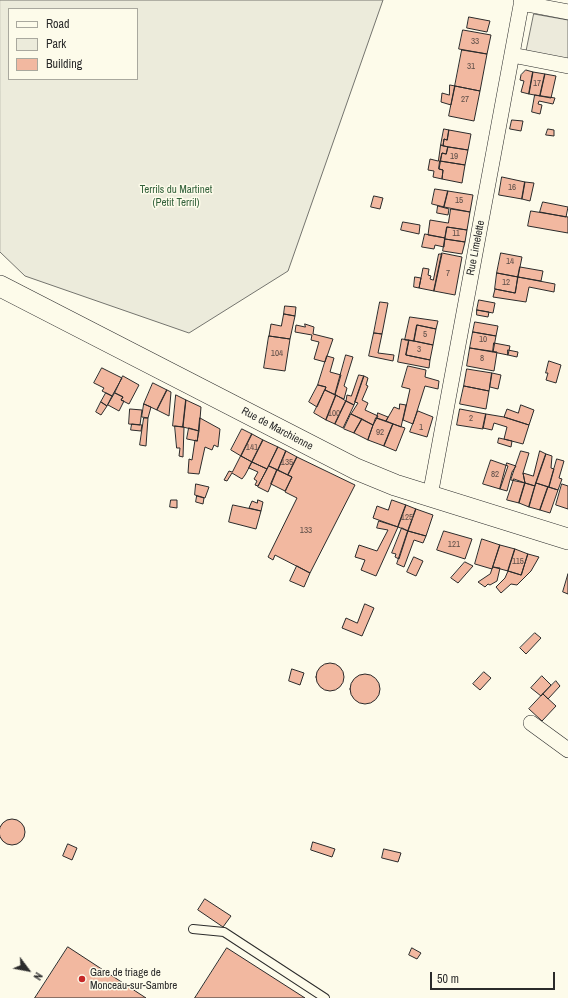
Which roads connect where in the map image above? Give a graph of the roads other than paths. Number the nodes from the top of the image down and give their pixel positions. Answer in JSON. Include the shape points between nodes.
{"nodes":[{"id":1,"x":522,"y":1,"type":"edge"},
{"id":2,"x":568,"y":12,"type":"edge"},
{"id":3,"x":512,"y":55,"type":"junction"},
{"id":4,"x":568,"y":66,"type":"edge"},
{"id":5,"x":0,"y":286,"type":"edge"},
{"id":6,"x":430,"y":496,"type":"junction"},
{"id":7,"x":568,"y":539,"type":"edge"},
{"id":8,"x":531,"y":723,"type":"dead end"},
{"id":9,"x":568,"y":750,"type":"edge"},
{"id":10,"x":193,"y":929,"type":"dead end"},
{"id":11,"x":325,"y":998,"type":"edge"}],
"edges":[{"from":1,"to":2,"type":"street"},
{"from":1,"to":3,"type":"street","name":"Rue Limelette"},
{"from":3,"to":4,"type":"street"},
{"from":3,"to":6,"type":"street","name":"Rue Limelette"},
{"from":5,"to":6,"type":"main road","name":"Rue de Marchienne","via":[[350,467],[385,482]]},
{"from":6,"to":7,"type":"main road","name":"Rue de Marchienne"},
{"from":8,"to":9,"type":"street"},
{"from":10,"to":11,"type":"lane","via":[[224,932]]}]}
